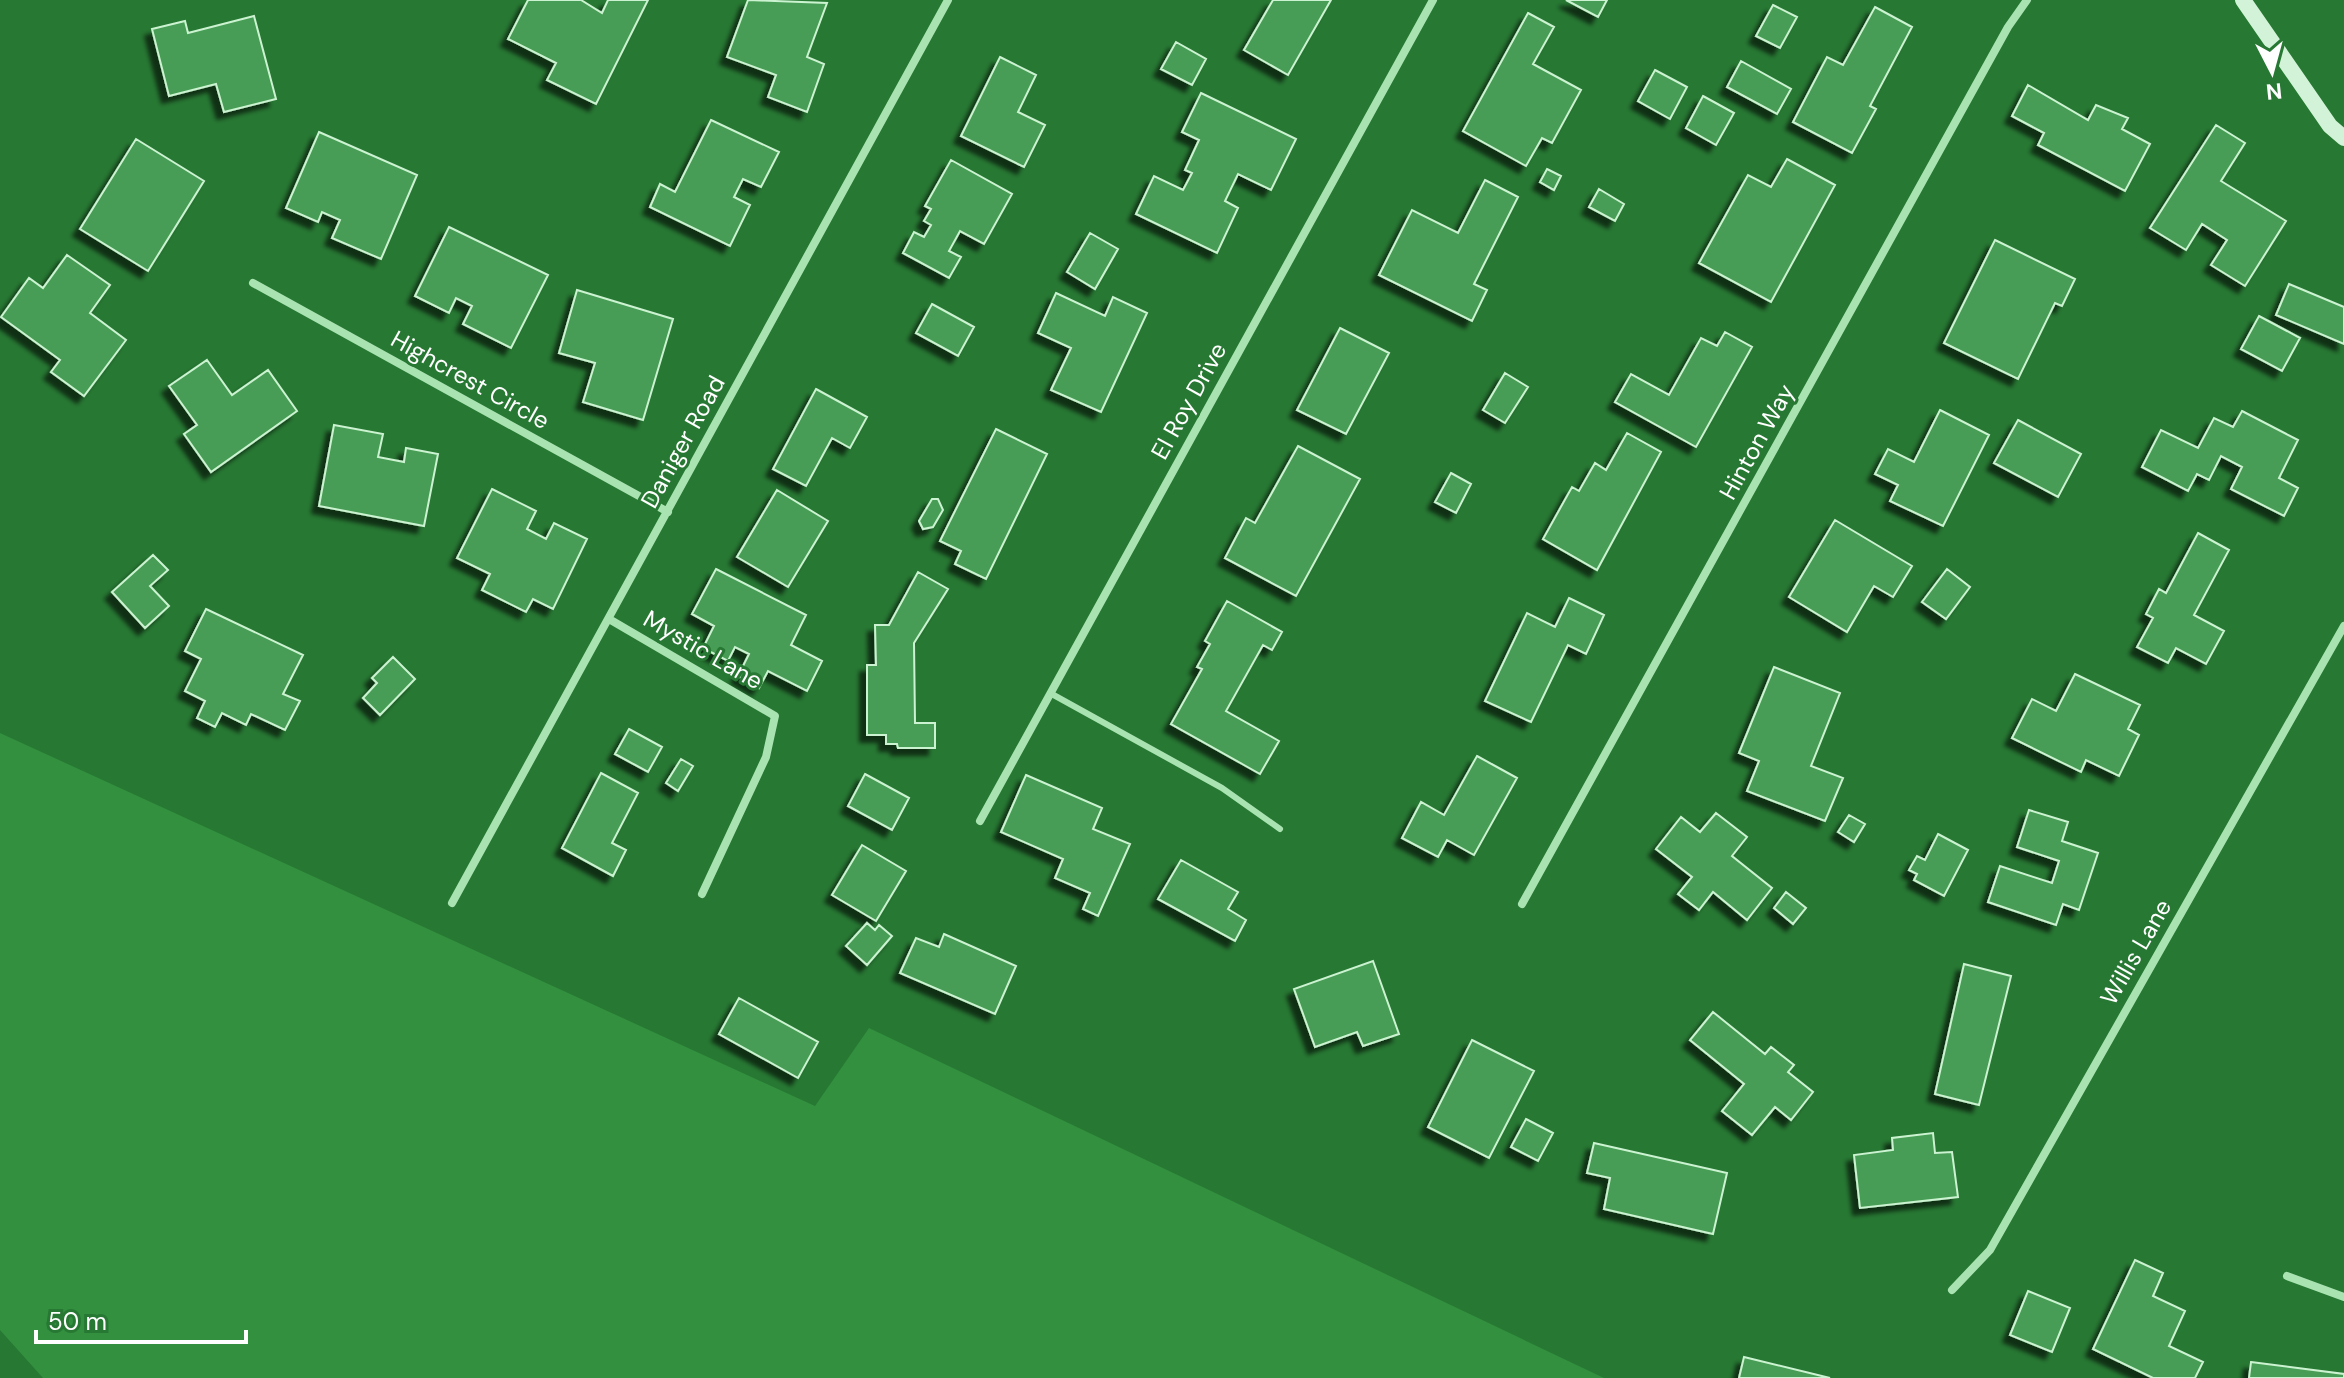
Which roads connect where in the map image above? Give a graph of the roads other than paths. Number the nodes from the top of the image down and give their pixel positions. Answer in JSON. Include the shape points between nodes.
{"nodes":[{"id":1,"x":948,"y":0,"type":"edge"},
{"id":2,"x":1433,"y":0,"type":"edge"},
{"id":3,"x":2027,"y":0,"type":"edge"},
{"id":4,"x":2243,"y":0,"type":"edge"},
{"id":5,"x":2344,"y":138,"type":"edge"},
{"id":6,"x":253,"y":283,"type":"dead end"},
{"id":7,"x":668,"y":512,"type":"junction"},
{"id":8,"x":609,"y":619,"type":"junction"},
{"id":9,"x":2344,"y":626,"type":"edge"},
{"id":10,"x":1050,"y":693,"type":"junction"},
{"id":11,"x":980,"y":821,"type":"dead end"},
{"id":12,"x":1280,"y":829,"type":"dead end"},
{"id":13,"x":702,"y":894,"type":"dead end"},
{"id":14,"x":452,"y":903,"type":"dead end"},
{"id":15,"x":1522,"y":904,"type":"dead end"},
{"id":16,"x":2287,"y":1276,"type":"dead end"},
{"id":17,"x":1952,"y":1290,"type":"dead end"},
{"id":18,"x":2344,"y":1297,"type":"edge"}],
"edges":[{"from":1,"to":7,"type":"street","name":"Daniger Road"},
{"from":2,"to":10,"type":"street","name":"El Roy Drive"},
{"from":3,"to":15,"type":"street","name":"Hinton Way"},
{"from":4,"to":5,"type":"main road","via":[[2330,126]]},
{"from":6,"to":7,"type":"street","name":"Highcrest Circle"},
{"from":7,"to":8,"type":"street","name":"Daniger Road"},
{"from":8,"to":13,"type":"street","name":"Mystic Lane","via":[[775,716],[766,757]]},
{"from":8,"to":14,"type":"street","name":"Daniger Road"},
{"from":9,"to":17,"type":"street","name":"Willis Lane","via":[[1990,1250]]},
{"from":10,"to":11,"type":"street","name":"El Roy Drive"},
{"from":10,"to":12,"type":"lane","via":[[1222,788]]},
{"from":16,"to":18,"type":"street"}]}
